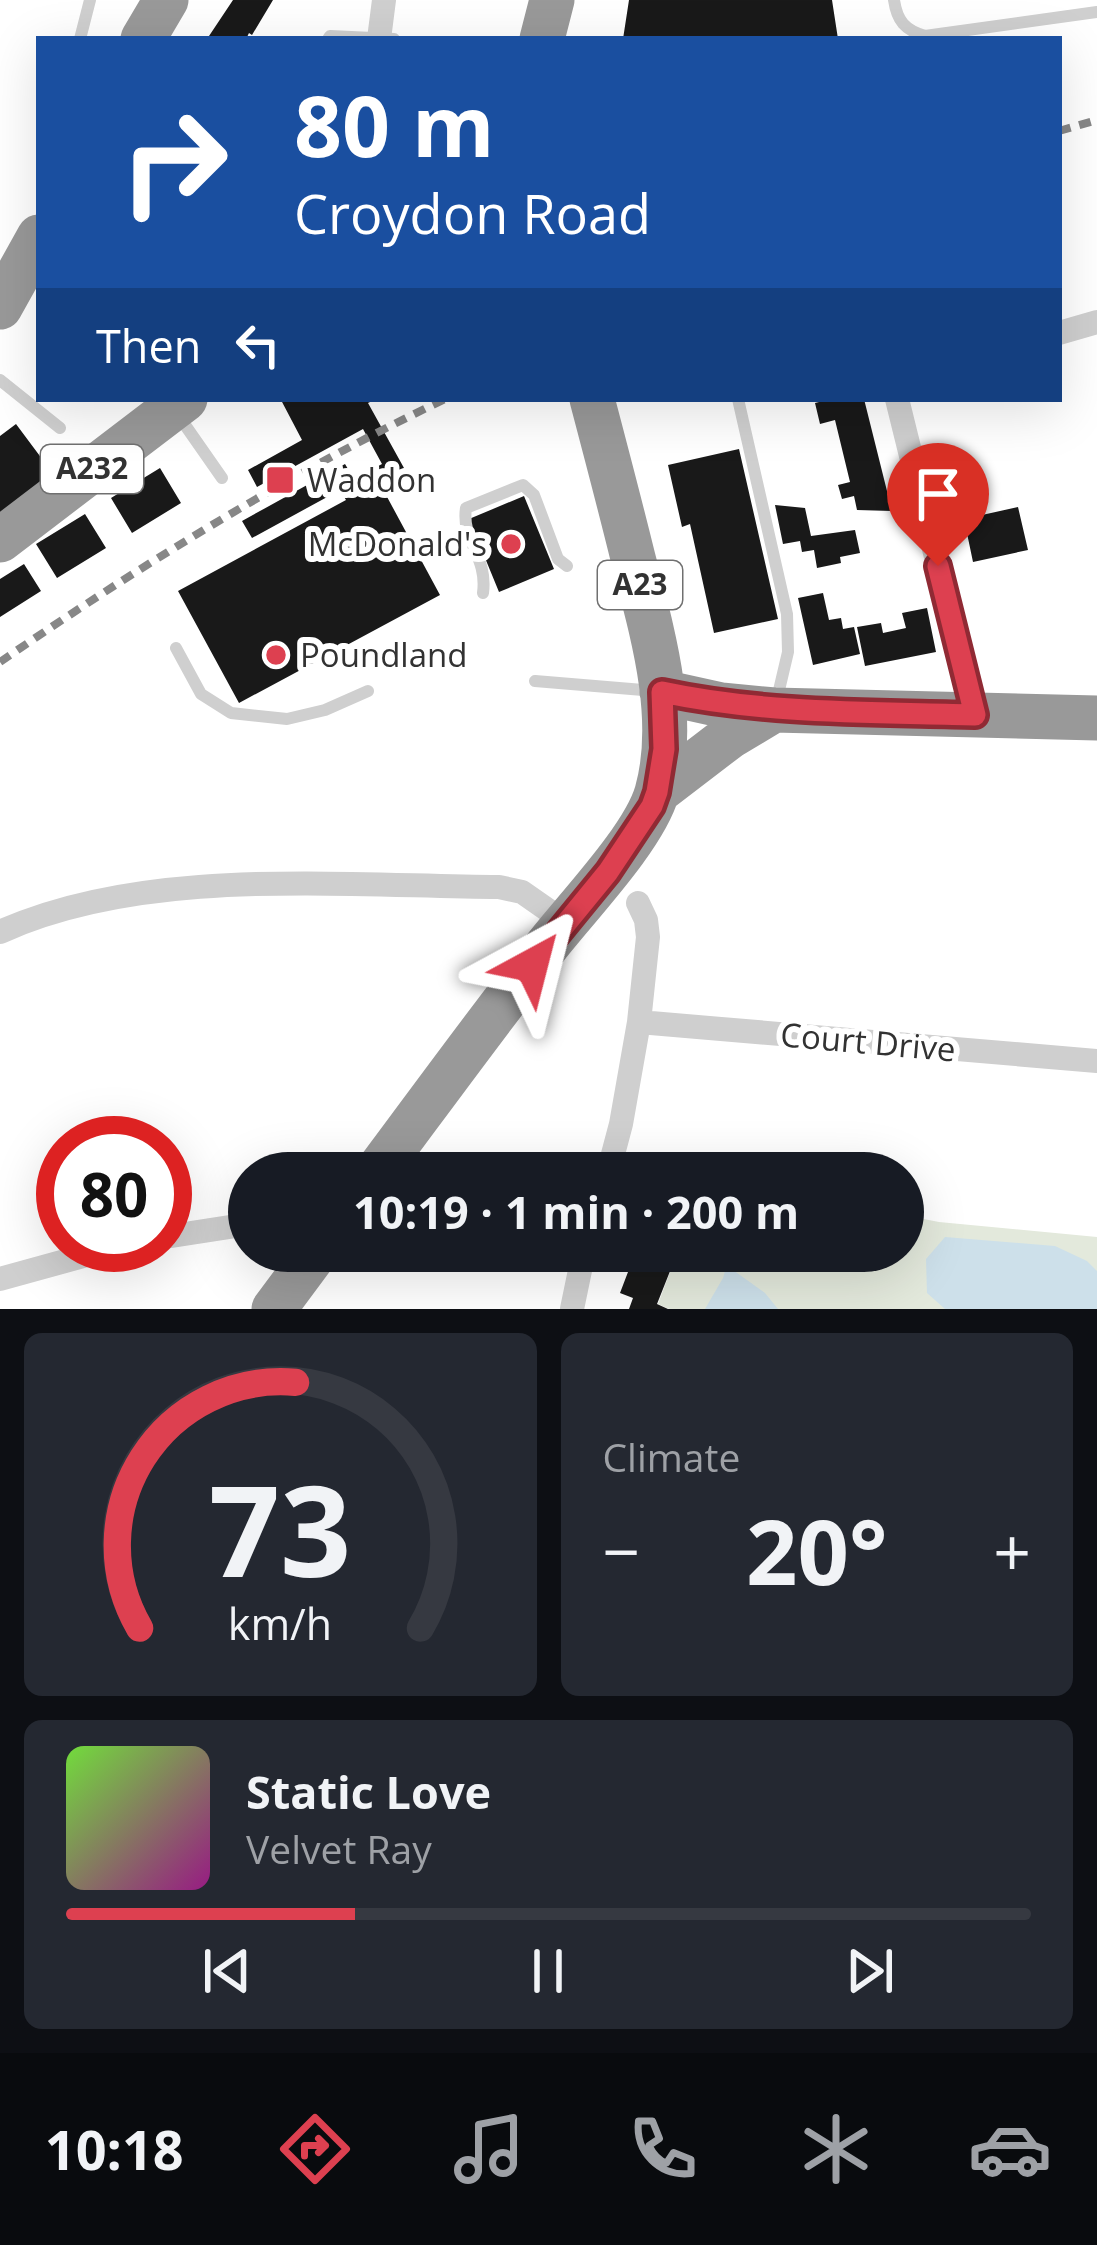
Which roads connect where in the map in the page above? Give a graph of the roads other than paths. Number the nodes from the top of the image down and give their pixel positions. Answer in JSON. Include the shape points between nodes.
{"nodes":[{"id":1,"x":90,"y":0,"type":"edge"},
{"id":2,"x":166,"y":0,"type":"edge"},
{"id":3,"x":385,"y":0,"type":"edge"},
{"id":4,"x":552,"y":0,"type":"edge"},
{"id":5,"x":894,"y":0,"type":"edge"},
{"id":6,"x":1097,"y":12,"type":"edge"},
{"id":7,"x":81,"y":36,"type":"edge"},
{"id":8,"x":145,"y":36,"type":"edge"},
{"id":9,"x":379,"y":36,"type":"edge"},
{"id":10,"x":543,"y":36,"type":"edge"},
{"id":11,"x":36,"y":248,"type":"edge"},
{"id":12,"x":0,"y":308,"type":"edge"},
{"id":13,"x":1097,"y":322,"type":"edge"},
{"id":14,"x":1062,"y":332,"type":"edge"},
{"id":15,"x":0,"y":380,"type":"edge"},
{"id":16,"x":593,"y":402,"type":"edge"},
{"id":17,"x":739,"y":402,"type":"edge"},
{"id":18,"x":899,"y":402,"type":"edge"},
{"id":19,"x":179,"y":404,"type":"edge"},
{"id":20,"x":60,"y":428,"type":"dead end"},
{"id":21,"x":222,"y":478,"type":"dead end"},
{"id":22,"x":0,"y":540,"type":"edge"},
{"id":23,"x":567,"y":566,"type":"dead end"},
{"id":24,"x":483,"y":593,"type":"dead end"},
{"id":25,"x":176,"y":648,"type":"dead end"},
{"id":26,"x":535,"y":681,"type":"dead end"},
{"id":27,"x":368,"y":691,"type":"dead end"},
{"id":28,"x":662,"y":692,"type":"junction"},
{"id":29,"x":774,"y":710,"type":"junction"},
{"id":30,"x":975,"y":715,"type":"junction"},
{"id":31,"x":1097,"y":718,"type":"edge"},
{"id":32,"x":657,"y":792,"type":"junction"},
{"id":33,"x":638,"y":903,"type":"dead end"},
{"id":34,"x":566,"y":922,"type":"junction"},
{"id":35,"x":0,"y":932,"type":"edge"},
{"id":36,"x":639,"y":1022,"type":"junction"},
{"id":37,"x":1097,"y":1061,"type":"edge"},
{"id":38,"x":392,"y":1152,"type":"edge"},
{"id":39,"x":613,"y":1152,"type":"edge"},
{"id":40,"x":228,"y":1227,"type":"edge"},
{"id":41,"x":192,"y":1233,"type":"edge"},
{"id":42,"x":36,"y":1269,"type":"edge"},
{"id":43,"x":300,"y":1272,"type":"edge"},
{"id":44,"x":580,"y":1272,"type":"edge"},
{"id":45,"x":0,"y":1279,"type":"edge"},
{"id":46,"x":274,"y":1309,"type":"edge"},
{"id":47,"x":572,"y":1309,"type":"edge"}],
"edges":[{"from":1,"to":7,"type":"lane"},
{"from":2,"to":8,"type":"highway"},
{"from":3,"to":9,"type":"street"},
{"from":4,"to":10,"type":"highway"},
{"from":5,"to":6,"type":"lane","via":[[902,25],[925,36]]},
{"from":11,"to":12,"type":"highway"},
{"from":13,"to":14,"type":"street"},
{"from":15,"to":20,"type":"lane"},
{"from":16,"to":28,"type":"highway","number":"A23"},
{"from":17,"to":29,"type":"lane","via":[[787,614],[788,652]]},
{"from":18,"to":30,"type":"street"},
{"from":19,"to":21,"type":"lane"},
{"from":19,"to":22,"type":"highway","number":"A232"},
{"from":23,"to":24,"type":"lane","via":[[523,485],[466,508],[464,524],[486,574]]},
{"from":25,"to":27,"type":"lane","via":[[202,694],[231,713],[287,718]]},
{"from":26,"to":28,"type":"lane"},
{"from":28,"to":29,"type":"highway"},
{"from":28,"to":32,"type":"highway","number":"A23"},
{"from":29,"to":30,"type":"highway"},
{"from":29,"to":32,"type":"highway"},
{"from":30,"to":31,"type":"highway"},
{"from":32,"to":34,"type":"highway","number":"A23"},
{"from":33,"to":36,"type":"street","via":[[648,937]]},
{"from":34,"to":35,"type":"street","via":[[522,892],[499,887],[226,885],[124,897]]},
{"from":34,"to":38,"type":"highway","number":"A23"},
{"from":36,"to":37,"type":"street","name":"Court Drive"},
{"from":36,"to":39,"type":"street"},
{"from":40,"to":41,"type":"street"},
{"from":42,"to":45,"type":"street"},
{"from":43,"to":46,"type":"highway"},
{"from":44,"to":47,"type":"street"}]}
